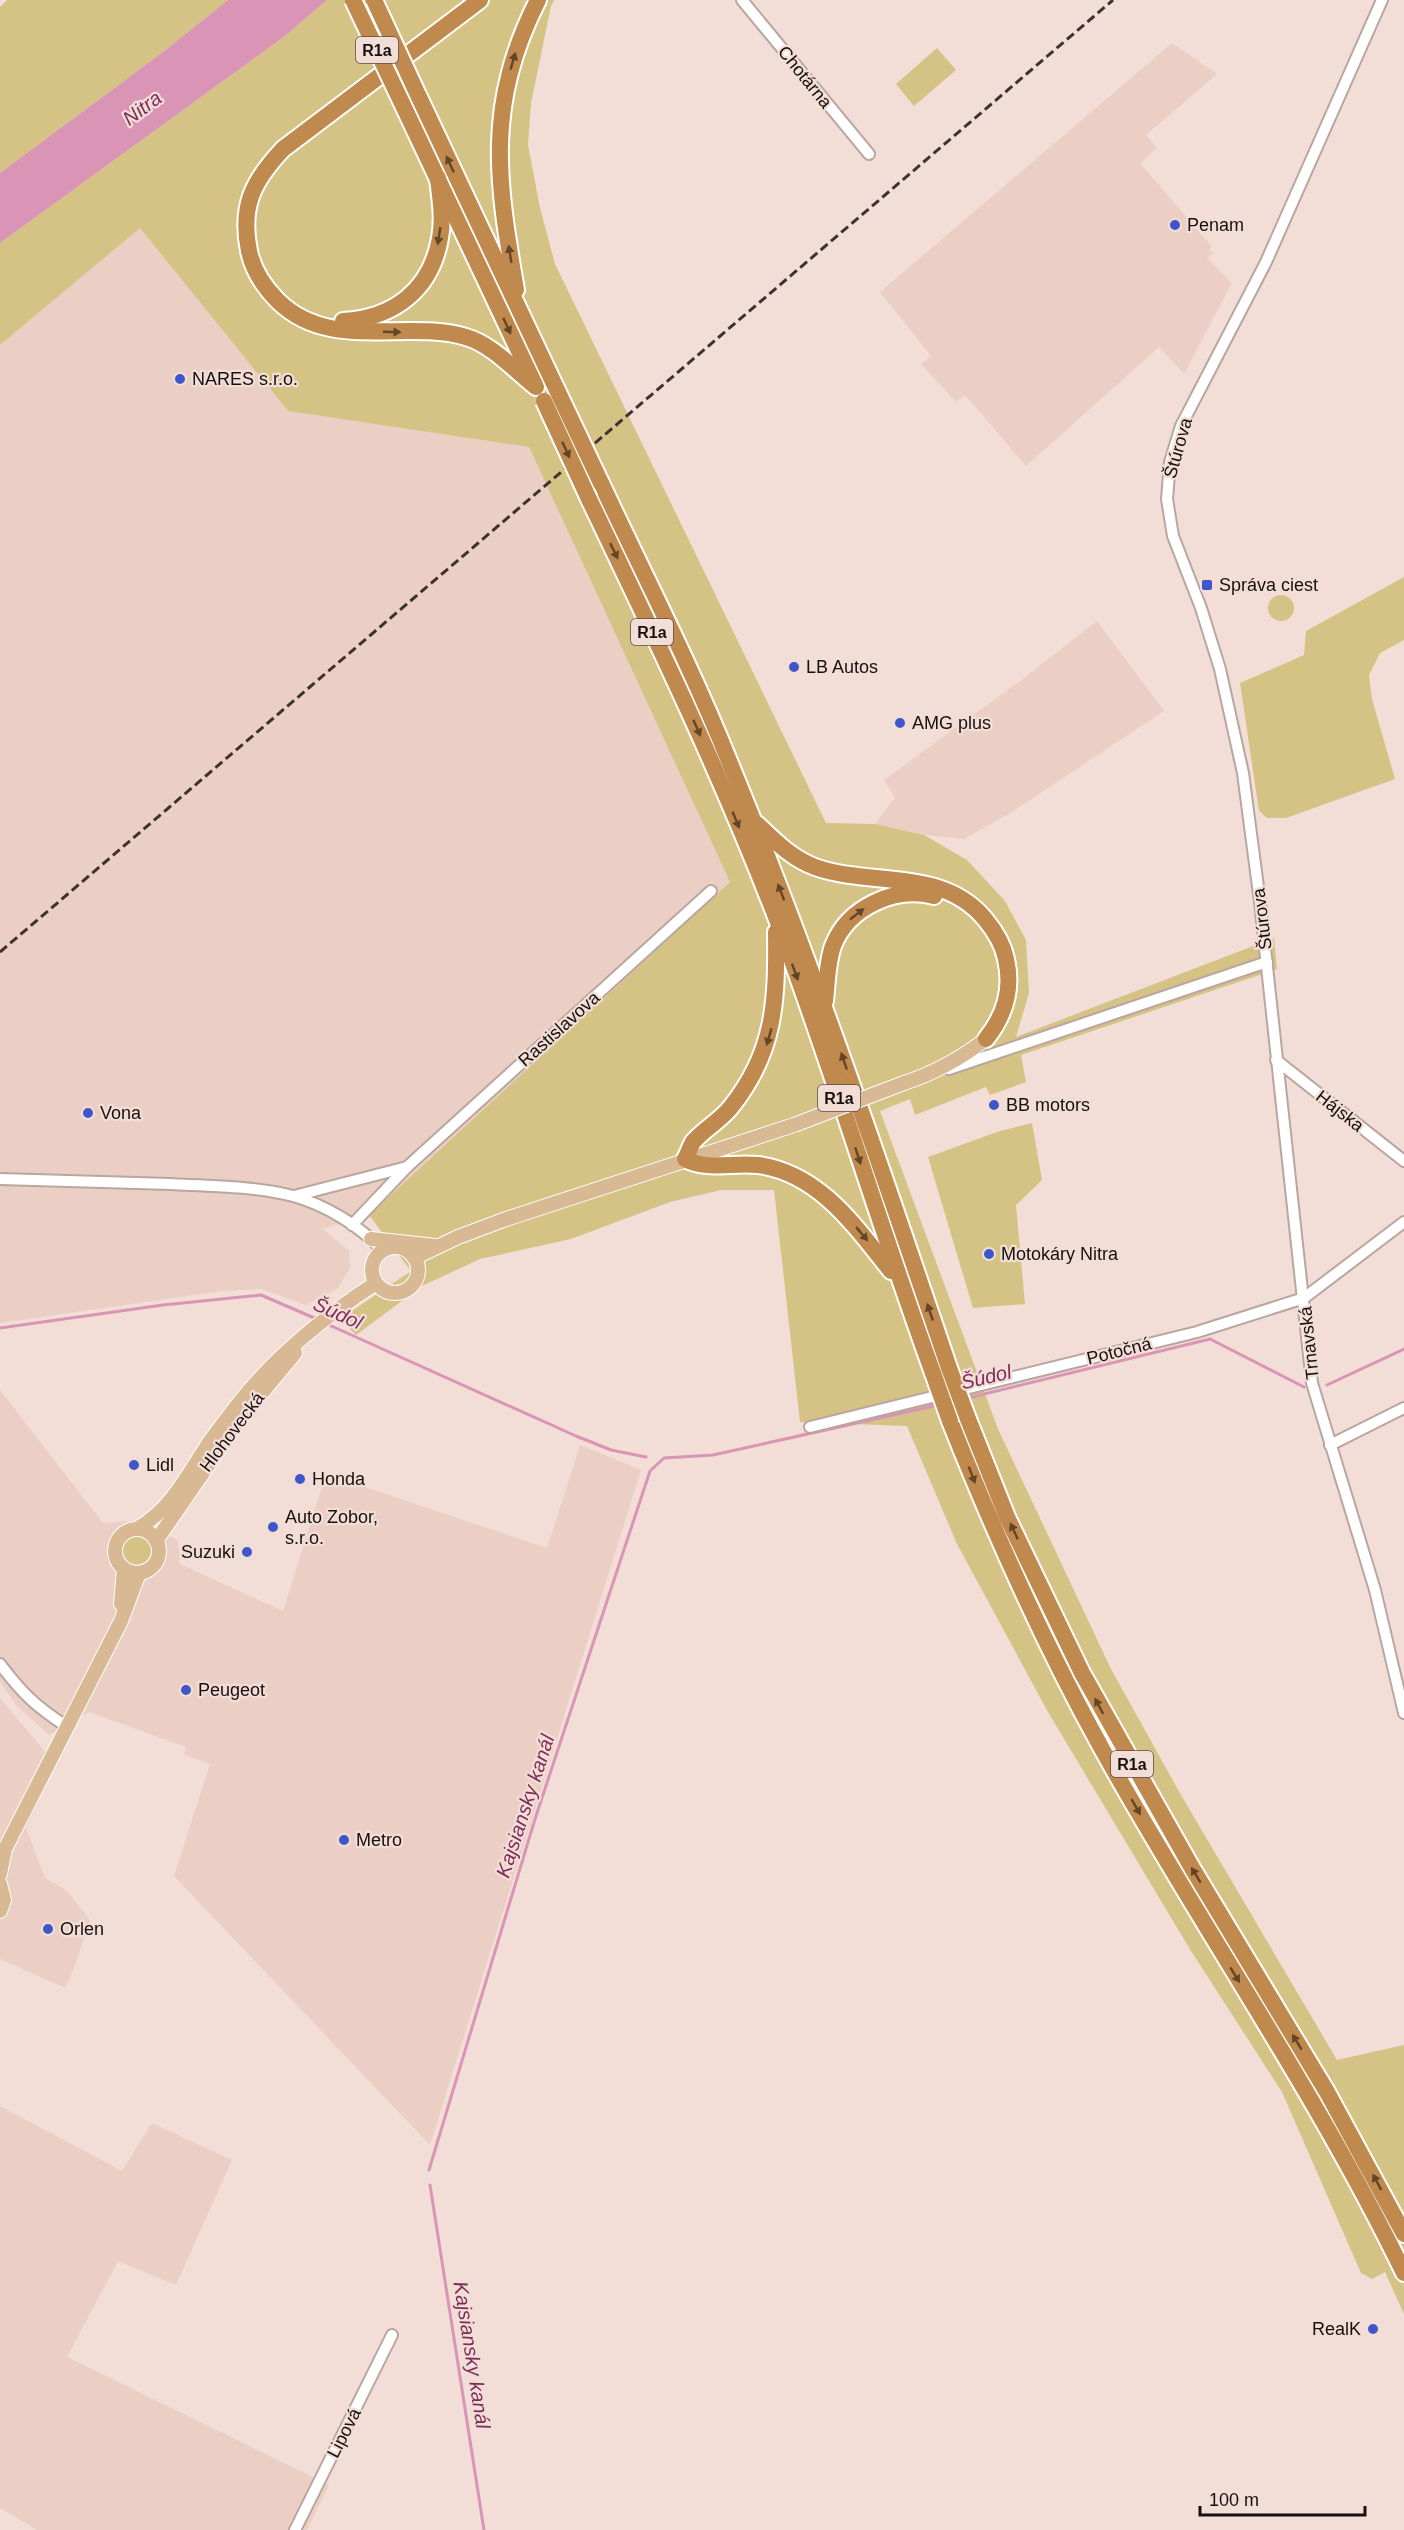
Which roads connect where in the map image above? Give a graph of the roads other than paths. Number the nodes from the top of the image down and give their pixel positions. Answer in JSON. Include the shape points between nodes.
{"nodes":[{"id":1,"x":353,"y":0,"type":"edge"},
{"id":2,"x":374,"y":0,"type":"edge"},
{"id":3,"x":480,"y":0,"type":"edge"},
{"id":4,"x":494,"y":0,"type":"edge"},
{"id":5,"x":538,"y":0,"type":"edge"},
{"id":6,"x":742,"y":0,"type":"edge"},
{"id":7,"x":1382,"y":0,"type":"edge"},
{"id":8,"x":868,"y":154,"type":"dead end"},
{"id":9,"x":438,"y":178,"type":"junction"},
{"id":10,"x":520,"y":312,"type":"junction"},
{"id":11,"x":540,"y":394,"type":"junction"},
{"id":12,"x":754,"y":822,"type":"junction"},
{"id":13,"x":711,"y":891,"type":"dead end"},
{"id":14,"x":776,"y":917,"type":"junction"},
{"id":15,"x":1267,"y":962,"type":"junction"},
{"id":16,"x":825,"y":1005,"type":"junction"},
{"id":17,"x":986,"y":1039,"type":"junction"},
{"id":18,"x":1002,"y":1051,"type":"junction"},
{"id":19,"x":1276,"y":1060,"type":"junction"},
{"id":20,"x":931,"y":1074,"type":"junction"},
{"id":21,"x":686,"y":1159,"type":"junction"},
{"id":22,"x":1404,"y":1161,"type":"edge"},
{"id":23,"x":407,"y":1167,"type":"junction"},
{"id":24,"x":0,"y":1179,"type":"edge"},
{"id":25,"x":294,"y":1196,"type":"junction"},
{"id":26,"x":1404,"y":1222,"type":"edge"},
{"id":27,"x":352,"y":1225,"type":"junction"},
{"id":28,"x":371,"y":1239,"type":"junction"},
{"id":29,"x":437,"y":1247,"type":"junction"},
{"id":30,"x":383,"y":1251,"type":"junction"},
{"id":31,"x":414,"y":1258,"type":"junction"},
{"id":32,"x":899,"y":1281,"type":"junction"},
{"id":33,"x":376,"y":1283,"type":"junction"},
{"id":34,"x":1304,"y":1298,"type":"junction"},
{"id":35,"x":315,"y":1328,"type":"junction"},
{"id":36,"x":941,"y":1371,"type":"junction"},
{"id":37,"x":1404,"y":1408,"type":"edge"},
{"id":38,"x":810,"y":1427,"type":"dead end"},
{"id":39,"x":1330,"y":1445,"type":"junction"},
{"id":40,"x":138,"y":1528,"type":"junction"},
{"id":41,"x":156,"y":1541,"type":"junction"},
{"id":42,"x":124,"y":1569,"type":"junction"},
{"id":43,"x":139,"y":1573,"type":"junction"},
{"id":44,"x":121,"y":1622,"type":"junction"},
{"id":45,"x":0,"y":1664,"type":"edge"},
{"id":46,"x":1404,"y":1713,"type":"edge"},
{"id":47,"x":66,"y":1725,"type":"junction"},
{"id":48,"x":2,"y":1851,"type":"edge"},
{"id":49,"x":0,"y":1874,"type":"edge"},
{"id":50,"x":0,"y":1884,"type":"edge"},
{"id":51,"x":0,"y":1911,"type":"edge"},
{"id":52,"x":1404,"y":2234,"type":"edge"},
{"id":53,"x":1404,"y":2273,"type":"edge"},
{"id":54,"x":393,"y":2336,"type":"dead end"},
{"id":55,"x":295,"y":2530,"type":"edge"}],
"edges":[{"from":1,"to":9,"type":"highway","number":"R1a","bridge":true},
{"from":10,"to":2,"type":"highway","number":"R1a","one_way":true,"bridge":true},
{"from":3,"to":11,"type":"highway","one_way":true,"via":[[283,149],[252,189],[246,212],[246,236],[259,277],[286,309],[304,320],[343,330],[466,337],[491,349]]},
{"from":9,"to":4,"type":"highway","one_way":true,"via":[[441,220],[435,256],[417,289],[383,313],[364,320],[342,321],[307,313],[278,292],[265,273],[253,236],[254,212],[273,170],[305,140]]},
{"from":10,"to":5,"type":"highway","one_way":true,"via":[[501,197],[499,128],[515,53]]},
{"from":6,"to":8,"type":"street","name":"Chotárna"},
{"from":7,"to":15,"type":"street","name":"Štúrova","via":[[1266,262],[1180,426],[1167,486],[1170,525],[1210,635],[1238,740]]},
{"from":9,"to":11,"type":"highway","number":"R1a","one_way":true},
{"from":10,"to":12,"type":"highway","number":"R1a","bridge":true,"via":[[690,673]]},
{"from":11,"to":14,"type":"highway","number":"R1a","one_way":true,"bridge":true,"via":[[675,678]]},
{"from":16,"to":12,"type":"highway","number":"R1a","one_way":true},
{"from":12,"to":17,"type":"highway","via":[[790,854],[816,867],[929,885],[959,897],[982,916],[1003,947],[1009,986],[999,1022]]},
{"from":13,"to":23,"type":"street","name":"Rastislavova"},
{"from":14,"to":21,"type":"highway","one_way":true,"via":[[777,990],[766,1047],[744,1090],[714,1126],[693,1143]]},
{"from":14,"to":32,"type":"highway","number":"R1a","one_way":true},
{"from":15,"to":18,"type":"street"},
{"from":15,"to":19,"type":"street","name":"Trnavská"},
{"from":16,"to":17,"type":"highway","one_way":true,"via":[[834,944],[851,919],[889,897],[925,894],[962,909],[994,944],[1002,986]]},
{"from":36,"to":16,"type":"highway","number":"R1a","one_way":true},
{"from":17,"to":18,"type":"street"},
{"from":17,"to":20,"type":"main road"},
{"from":18,"to":20,"type":"street"},
{"from":19,"to":22,"type":"street","name":"Hájska"},
{"from":19,"to":34,"type":"street","name":"Trnavská"},
{"from":20,"to":21,"type":"main road","bridge":true,"via":[[794,1125]]},
{"from":21,"to":29,"type":"main road","via":[[506,1219]]},
{"from":21,"to":32,"type":"highway","one_way":true,"via":[[700,1166],[743,1164],[777,1169],[810,1184],[844,1213]]},
{"from":23,"to":25,"type":"street","name":"Rastislavova"},
{"from":23,"to":27,"type":"street","name":"Rastislavova"},
{"from":24,"to":25,"type":"street","via":[[210,1186]]},
{"from":25,"to":27,"type":"street"},
{"from":26,"to":34,"type":"street","name":"Potočná"},
{"from":27,"to":28,"type":"street"},
{"from":28,"to":29,"type":"main road"},
{"from":28,"to":30,"type":"street"},
{"from":29,"to":31,"type":"main road"},
{"from":30,"to":31,"type":"main road","via":[[399,1248]]},
{"from":30,"to":33,"type":"main road","via":[[373,1267]]},
{"from":31,"to":33,"type":"main road","via":[[417,1273],[409,1288],[390,1292]]},
{"from":32,"to":36,"type":"highway","number":"R1a"},
{"from":33,"to":35,"type":"main road"},
{"from":34,"to":38,"type":"street","name":"Potočná","via":[[1197,1332]]},
{"from":34,"to":39,"type":"street","name":"Trnavská","via":[[1312,1383]]},
{"from":35,"to":40,"type":"main road","name":"Hlohovecká","via":[[275,1361],[244,1396],[171,1500]]},
{"from":35,"to":41,"type":"main road","name":"Hlohovecká","via":[[238,1422]]},
{"from":52,"to":36,"type":"highway","number":"R1a","one_way":true,"bridge":true,"via":[[1327,2092],[1192,1868],[1082,1673],[1007,1517],[968,1419]]},
{"from":36,"to":53,"type":"highway","number":"R1a","one_way":true,"bridge":true,"via":[[950,1421],[991,1524],[1055,1658],[1101,1747],[1332,2136]]},
{"from":37,"to":39,"type":"street"},
{"from":39,"to":46,"type":"street","name":"Trnavská","via":[[1375,1590]]},
{"from":40,"to":41,"type":"main road","via":[[149,1532]]},
{"from":40,"to":42,"type":"main road","via":[[125,1531],[117,1540],[114,1553]]},
{"from":41,"to":43,"type":"main road","via":[[156,1562]]},
{"from":42,"to":43,"type":"main road"},
{"from":42,"to":44,"type":"main road"},
{"from":43,"to":44,"type":"main road"},
{"from":44,"to":47,"type":"main road"},
{"from":45,"to":47,"type":"street","via":[[25,1697]]},
{"from":47,"to":48,"type":"main road"},
{"from":48,"to":49,"type":"main road"},
{"from":50,"to":51,"type":"main road","via":[[4,1900]]},
{"from":54,"to":55,"type":"street","name":"Lipová"}]}
